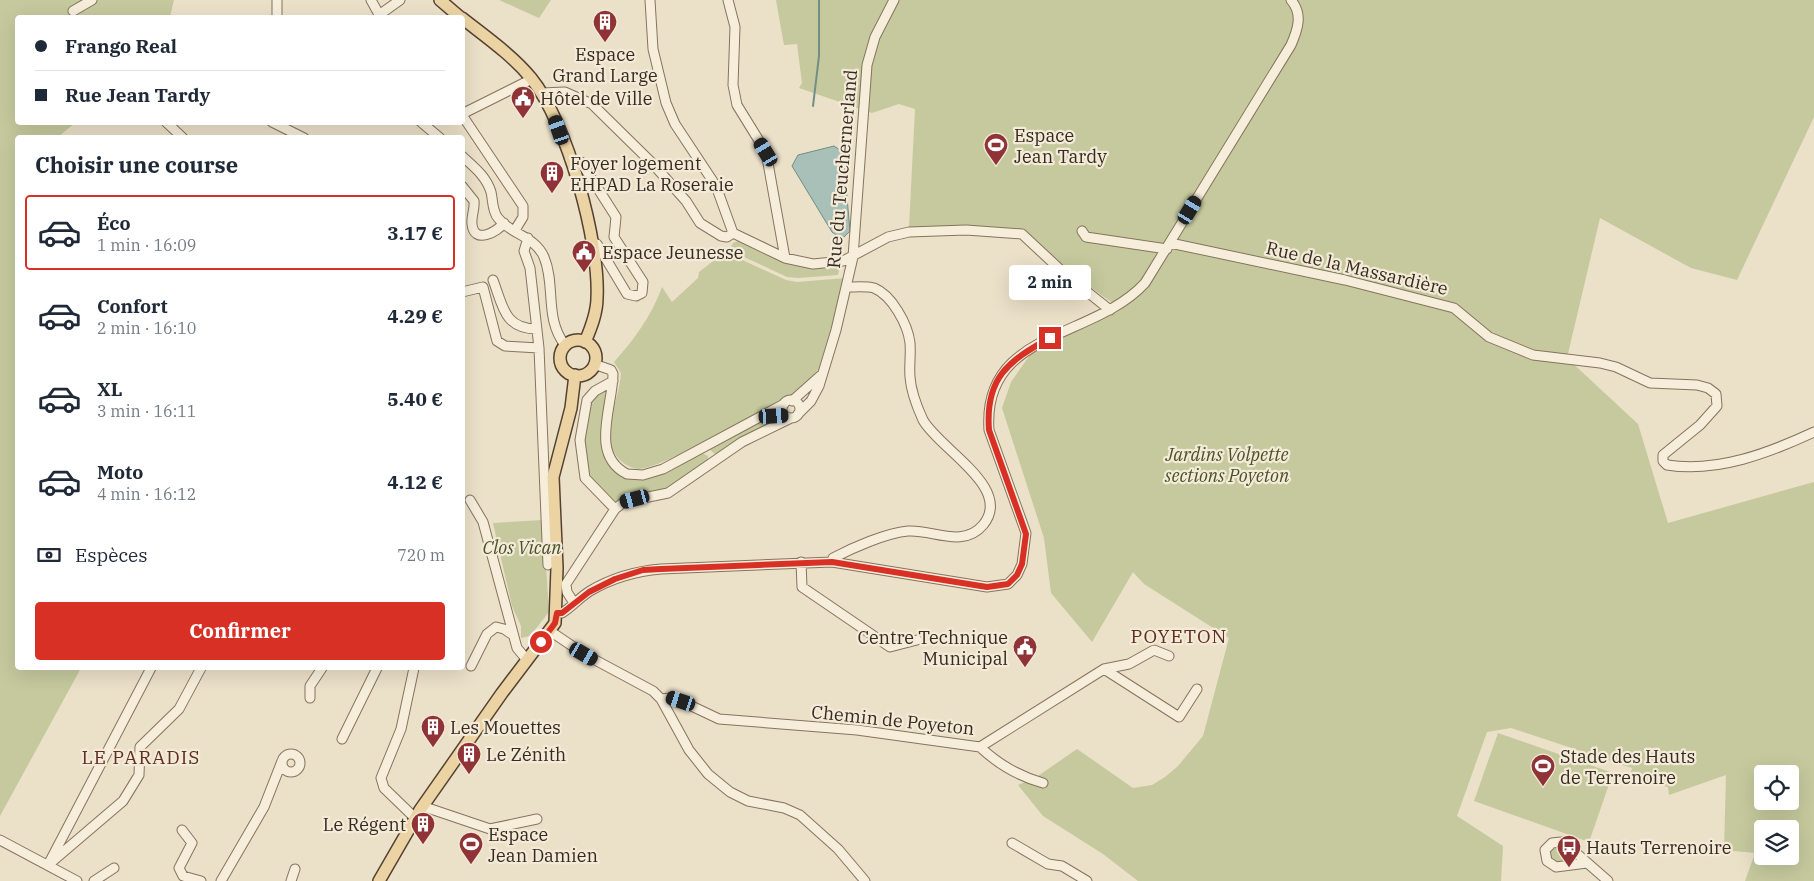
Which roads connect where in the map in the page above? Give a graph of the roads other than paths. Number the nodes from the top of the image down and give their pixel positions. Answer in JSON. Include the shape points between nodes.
{"nodes":[{"id":1,"x":92,"y":0,"type":"edge"},
{"id":2,"x":277,"y":0,"type":"edge"},
{"id":3,"x":371,"y":0,"type":"edge"},
{"id":4,"x":400,"y":0,"type":"edge"},
{"id":5,"x":440,"y":0,"type":"edge"},
{"id":6,"x":650,"y":0,"type":"edge"},
{"id":7,"x":728,"y":0,"type":"edge"},
{"id":8,"x":894,"y":0,"type":"edge"},
{"id":9,"x":1290,"y":0,"type":"edge"},
{"id":10,"x":73,"y":11,"type":"dead end"},
{"id":11,"x":277,"y":15,"type":"edge"},
{"id":12,"x":379,"y":15,"type":"edge"},
{"id":13,"x":381,"y":15,"type":"edge"},
{"id":14,"x":458,"y":15,"type":"edge"},
{"id":15,"x":465,"y":20,"type":"edge"},
{"id":16,"x":532,"y":79,"type":"junction"},
{"id":17,"x":544,"y":100,"type":"junction"},
{"id":18,"x":465,"y":112,"type":"edge"},
{"id":19,"x":465,"y":119,"type":"edge"},
{"id":20,"x":169,"y":125,"type":"edge"},
{"id":21,"x":278,"y":125,"type":"edge"},
{"id":22,"x":425,"y":125,"type":"edge"},
{"id":23,"x":179,"y":135,"type":"edge"},
{"id":24,"x":298,"y":135,"type":"edge"},
{"id":25,"x":436,"y":135,"type":"edge"},
{"id":26,"x":465,"y":159,"type":"edge"},
{"id":27,"x":570,"y":159,"type":"junction"},
{"id":28,"x":465,"y":190,"type":"edge"},
{"id":29,"x":504,"y":223,"type":"junction"},
{"id":30,"x":515,"y":230,"type":"junction"},
{"id":31,"x":1082,"y":231,"type":"dead end"},
{"id":32,"x":733,"y":233,"type":"junction"},
{"id":33,"x":528,"y":238,"type":"junction"},
{"id":34,"x":593,"y":245,"type":"junction"},
{"id":35,"x":1168,"y":246,"type":"junction"},
{"id":36,"x":853,"y":257,"type":"junction"},
{"id":37,"x":785,"y":258,"type":"junction"},
{"id":38,"x":493,"y":280,"type":"dead end"},
{"id":39,"x":848,"y":287,"type":"junction"},
{"id":40,"x":465,"y":291,"type":"edge"},
{"id":41,"x":1110,"y":310,"type":"junction"},
{"id":42,"x":537,"y":328,"type":"junction"},
{"id":43,"x":585,"y":342,"type":"junction"},
{"id":44,"x":565,"y":345,"type":"junction"},
{"id":45,"x":539,"y":348,"type":"junction"},
{"id":46,"x":594,"y":364,"type":"junction"},
{"id":47,"x":823,"y":372,"type":"junction"},
{"id":48,"x":575,"y":376,"type":"junction"},
{"id":49,"x":613,"y":380,"type":"junction"},
{"id":50,"x":788,"y":403,"type":"junction"},
{"id":51,"x":765,"y":415,"type":"junction"},
{"id":52,"x":791,"y":416,"type":"junction"},
{"id":53,"x":1814,"y":432,"type":"edge"},
{"id":54,"x":470,"y":500,"type":"dead end"},
{"id":55,"x":615,"y":509,"type":"junction"},
{"id":56,"x":800,"y":562,"type":"junction"},
{"id":57,"x":832,"y":562,"type":"junction"},
{"id":58,"x":548,"y":566,"type":"dead end"},
{"id":59,"x":574,"y":603,"type":"junction"},
{"id":60,"x":557,"y":613,"type":"junction"},
{"id":61,"x":550,"y":631,"type":"junction"},
{"id":62,"x":513,"y":636,"type":"junction"},
{"id":63,"x":917,"y":640,"type":"dead end"},
{"id":64,"x":1169,"y":656,"type":"dead end"},
{"id":65,"x":527,"y":660,"type":"junction"},
{"id":66,"x":471,"y":666,"type":"dead end"},
{"id":67,"x":1104,"y":669,"type":"junction"},
{"id":68,"x":150,"y":670,"type":"edge"},
{"id":69,"x":200,"y":670,"type":"edge"},
{"id":70,"x":321,"y":670,"type":"edge"},
{"id":71,"x":376,"y":670,"type":"edge"},
{"id":72,"x":414,"y":670,"type":"edge"},
{"id":73,"x":1197,"y":689,"type":"dead end"},
{"id":74,"x":310,"y":698,"type":"dead end"},
{"id":75,"x":661,"y":699,"type":"junction"},
{"id":76,"x":342,"y":739,"type":"dead end"},
{"id":77,"x":980,"y":747,"type":"junction"},
{"id":78,"x":282,"y":760,"type":"dead end"},
{"id":79,"x":1043,"y":783,"type":"dead end"},
{"id":80,"x":422,"y":806,"type":"junction"},
{"id":81,"x":415,"y":818,"type":"junction"},
{"id":82,"x":537,"y":819,"type":"dead end"},
{"id":83,"x":182,"y":830,"type":"dead end"},
{"id":84,"x":0,"y":840,"type":"edge"},
{"id":85,"x":1012,"y":843,"type":"dead end"},
{"id":86,"x":1587,"y":863,"type":"dead end"},
{"id":87,"x":48,"y":866,"type":"junction"},
{"id":88,"x":114,"y":868,"type":"dead end"},
{"id":89,"x":295,"y":869,"type":"dead end"},
{"id":90,"x":77,"y":881,"type":"edge"},
{"id":91,"x":94,"y":881,"type":"edge"},
{"id":92,"x":201,"y":881,"type":"edge"},
{"id":93,"x":221,"y":881,"type":"edge"},
{"id":94,"x":291,"y":881,"type":"edge"},
{"id":95,"x":379,"y":881,"type":"edge"},
{"id":96,"x":865,"y":881,"type":"edge"},
{"id":97,"x":1087,"y":881,"type":"edge"},
{"id":98,"x":1608,"y":881,"type":"edge"}],
"edges":[{"from":1,"to":10,"type":"street"},
{"from":2,"to":11,"type":"street"},
{"from":3,"to":12,"type":"street"},
{"from":4,"to":13,"type":"street"},
{"from":5,"to":14,"type":"main road"},
{"from":6,"to":32,"type":"street","via":[[653,49],[666,103],[675,124],[716,186]]},
{"from":7,"to":37,"type":"street","via":[[735,27],[733,85],[738,105],[766,152]]},
{"from":8,"to":36,"type":"street","name":"Rue du Teuchernerland","via":[[875,37],[867,65]]},
{"from":9,"to":35,"type":"street","via":[[1299,22],[1291,45]]},
{"from":15,"to":16,"type":"main road","via":[[518,63]]},
{"from":16,"to":17,"type":"main road"},
{"from":16,"to":18,"type":"street"},
{"from":17,"to":27,"type":"main road"},
{"from":17,"to":32,"type":"street","via":[[565,92],[592,104],[652,163],[686,201],[700,223],[721,236]]},
{"from":19,"to":30,"type":"street","via":[[523,206],[523,217]]},
{"from":20,"to":23,"type":"street"},
{"from":21,"to":24,"type":"street"},
{"from":22,"to":25,"type":"street"},
{"from":26,"to":29,"type":"street","via":[[484,177],[496,214]]},
{"from":27,"to":34,"type":"main road","via":[[586,208]]},
{"from":27,"to":34,"type":"street","via":[[581,162],[616,217],[614,237],[643,282],[642,293],[636,296],[627,294],[597,244]]},
{"from":28,"to":29,"type":"street","via":[[474,201],[474,231],[488,236]]},
{"from":29,"to":30,"type":"street"},
{"from":30,"to":33,"type":"street"},
{"from":31,"to":35,"type":"street","via":[[1089,238]]},
{"from":32,"to":37,"type":"street"},
{"from":33,"to":42,"type":"street","via":[[524,251],[530,268]]},
{"from":33,"to":44,"type":"street","via":[[544,258],[554,329]]},
{"from":34,"to":43,"type":"main road","via":[[598,300]]},
{"from":35,"to":41,"type":"street","via":[[1138,292]]},
{"from":35,"to":53,"type":"street","name":"Rue de la Massardière","via":[[1344,280],[1454,308],[1488,337],[1533,355],[1616,367],[1650,383],[1708,388],[1716,394],[1717,406],[1700,425],[1663,455],[1662,461],[1666,466],[1711,465],[1749,458],[1774,451]]},
{"from":36,"to":37,"type":"street","via":[[813,264]]},
{"from":36,"to":39,"type":"street","name":"Rue du Teuchernerland"},
{"from":36,"to":41,"type":"street","via":[[888,237],[910,232],[966,230],[1022,234]]},
{"from":38,"to":42,"type":"street","via":[[509,320],[524,329]]},
{"from":39,"to":47,"type":"street","name":"Rue du Teuchernerland"},
{"from":39,"to":57,"type":"street","via":[[875,289],[886,296],[898,311],[909,337],[910,378],[918,408],[938,440],[986,488],[991,506],[983,525],[968,536],[908,531],[843,553]]},
{"from":40,"to":45,"type":"street","via":[[483,287],[497,342],[506,346]]},
{"from":41,"to":57,"type":"street","via":[[1050,338],[1013,360],[1002,371],[990,396],[989,430],[1026,534],[1022,564],[1008,584],[987,587]]},
{"from":42,"to":45,"type":"street"},
{"from":43,"to":44,"type":"main road","via":[[574,340]]},
{"from":43,"to":46,"type":"main road","via":[[595,353]]},
{"from":44,"to":48,"type":"main road","via":[[560,361],[565,370]]},
{"from":45,"to":58,"type":"street"},
{"from":46,"to":48,"type":"main road","via":[[584,374]]},
{"from":46,"to":49,"type":"street","via":[[611,370]]},
{"from":47,"to":50,"type":"street"},
{"from":47,"to":52,"type":"street","name":"Rue du Teuchernerland","via":[[811,401]]},
{"from":48,"to":60,"type":"main road","via":[[571,408],[553,477]]},
{"from":49,"to":51,"type":"street","via":[[605,441],[611,460],[627,474],[643,475],[663,469]]},
{"from":49,"to":55,"type":"street","via":[[587,400],[580,440],[585,478]]},
{"from":50,"to":51,"type":"street"},
{"from":50,"to":52,"type":"street","via":[[782,409]]},
{"from":50,"to":52,"type":"street","via":[[798,406]]},
{"from":51,"to":52,"type":"street"},
{"from":52,"to":55,"type":"street","via":[[742,442],[668,493],[624,502]]},
{"from":54,"to":62,"type":"street","via":[[483,522]]},
{"from":55,"to":59,"type":"street","via":[[566,584]]},
{"from":56,"to":57,"type":"street"},
{"from":56,"to":59,"type":"street","via":[[643,570],[602,585]]},
{"from":56,"to":63,"type":"street","via":[[802,587],[890,647]]},
{"from":59,"to":60,"type":"street","via":[[562,613]]},
{"from":60,"to":61,"type":"main road"},
{"from":61,"to":65,"type":"main road"},
{"from":61,"to":75,"type":"street","via":[[584,654],[648,688]]},
{"from":62,"to":65,"type":"street","via":[[517,648]]},
{"from":62,"to":66,"type":"street","via":[[504,629],[496,627],[491,630]]},
{"from":64,"to":67,"type":"street","name":"Chemin de Poyeton","via":[[1154,650],[1129,664]]},
{"from":65,"to":80,"type":"main road"},
{"from":67,"to":73,"type":"street","via":[[1179,717]]},
{"from":67,"to":77,"type":"street","name":"Chemin de Poyeton"},
{"from":68,"to":87,"type":"street"},
{"from":69,"to":87,"type":"street","via":[[179,709],[140,747],[139,776],[123,801]]},
{"from":70,"to":74,"type":"street","via":[[310,686]]},
{"from":71,"to":76,"type":"street"},
{"from":72,"to":81,"type":"street","via":[[401,729],[381,778],[384,788]]},
{"from":75,"to":77,"type":"street","name":"Chemin de Poyeton","via":[[681,701],[719,719],[857,730]]},
{"from":75,"to":96,"type":"street","via":[[686,745],[708,774],[730,792],[748,801],[784,808],[805,818]]},
{"from":77,"to":79,"type":"street","via":[[1005,768]]},
{"from":78,"to":93,"type":"street","via":[[264,807]]},
{"from":80,"to":81,"type":"main road"},
{"from":80,"to":82,"type":"street","via":[[490,829]]},
{"from":81,"to":95,"type":"main road"},
{"from":83,"to":92,"type":"street","via":[[192,843],[179,868],[183,876]]},
{"from":84,"to":87,"type":"street"},
{"from":85,"to":97,"type":"street"},
{"from":86,"to":98,"type":"street"},
{"from":87,"to":90,"type":"street"},
{"from":88,"to":91,"type":"street"},
{"from":89,"to":94,"type":"street"}]}
